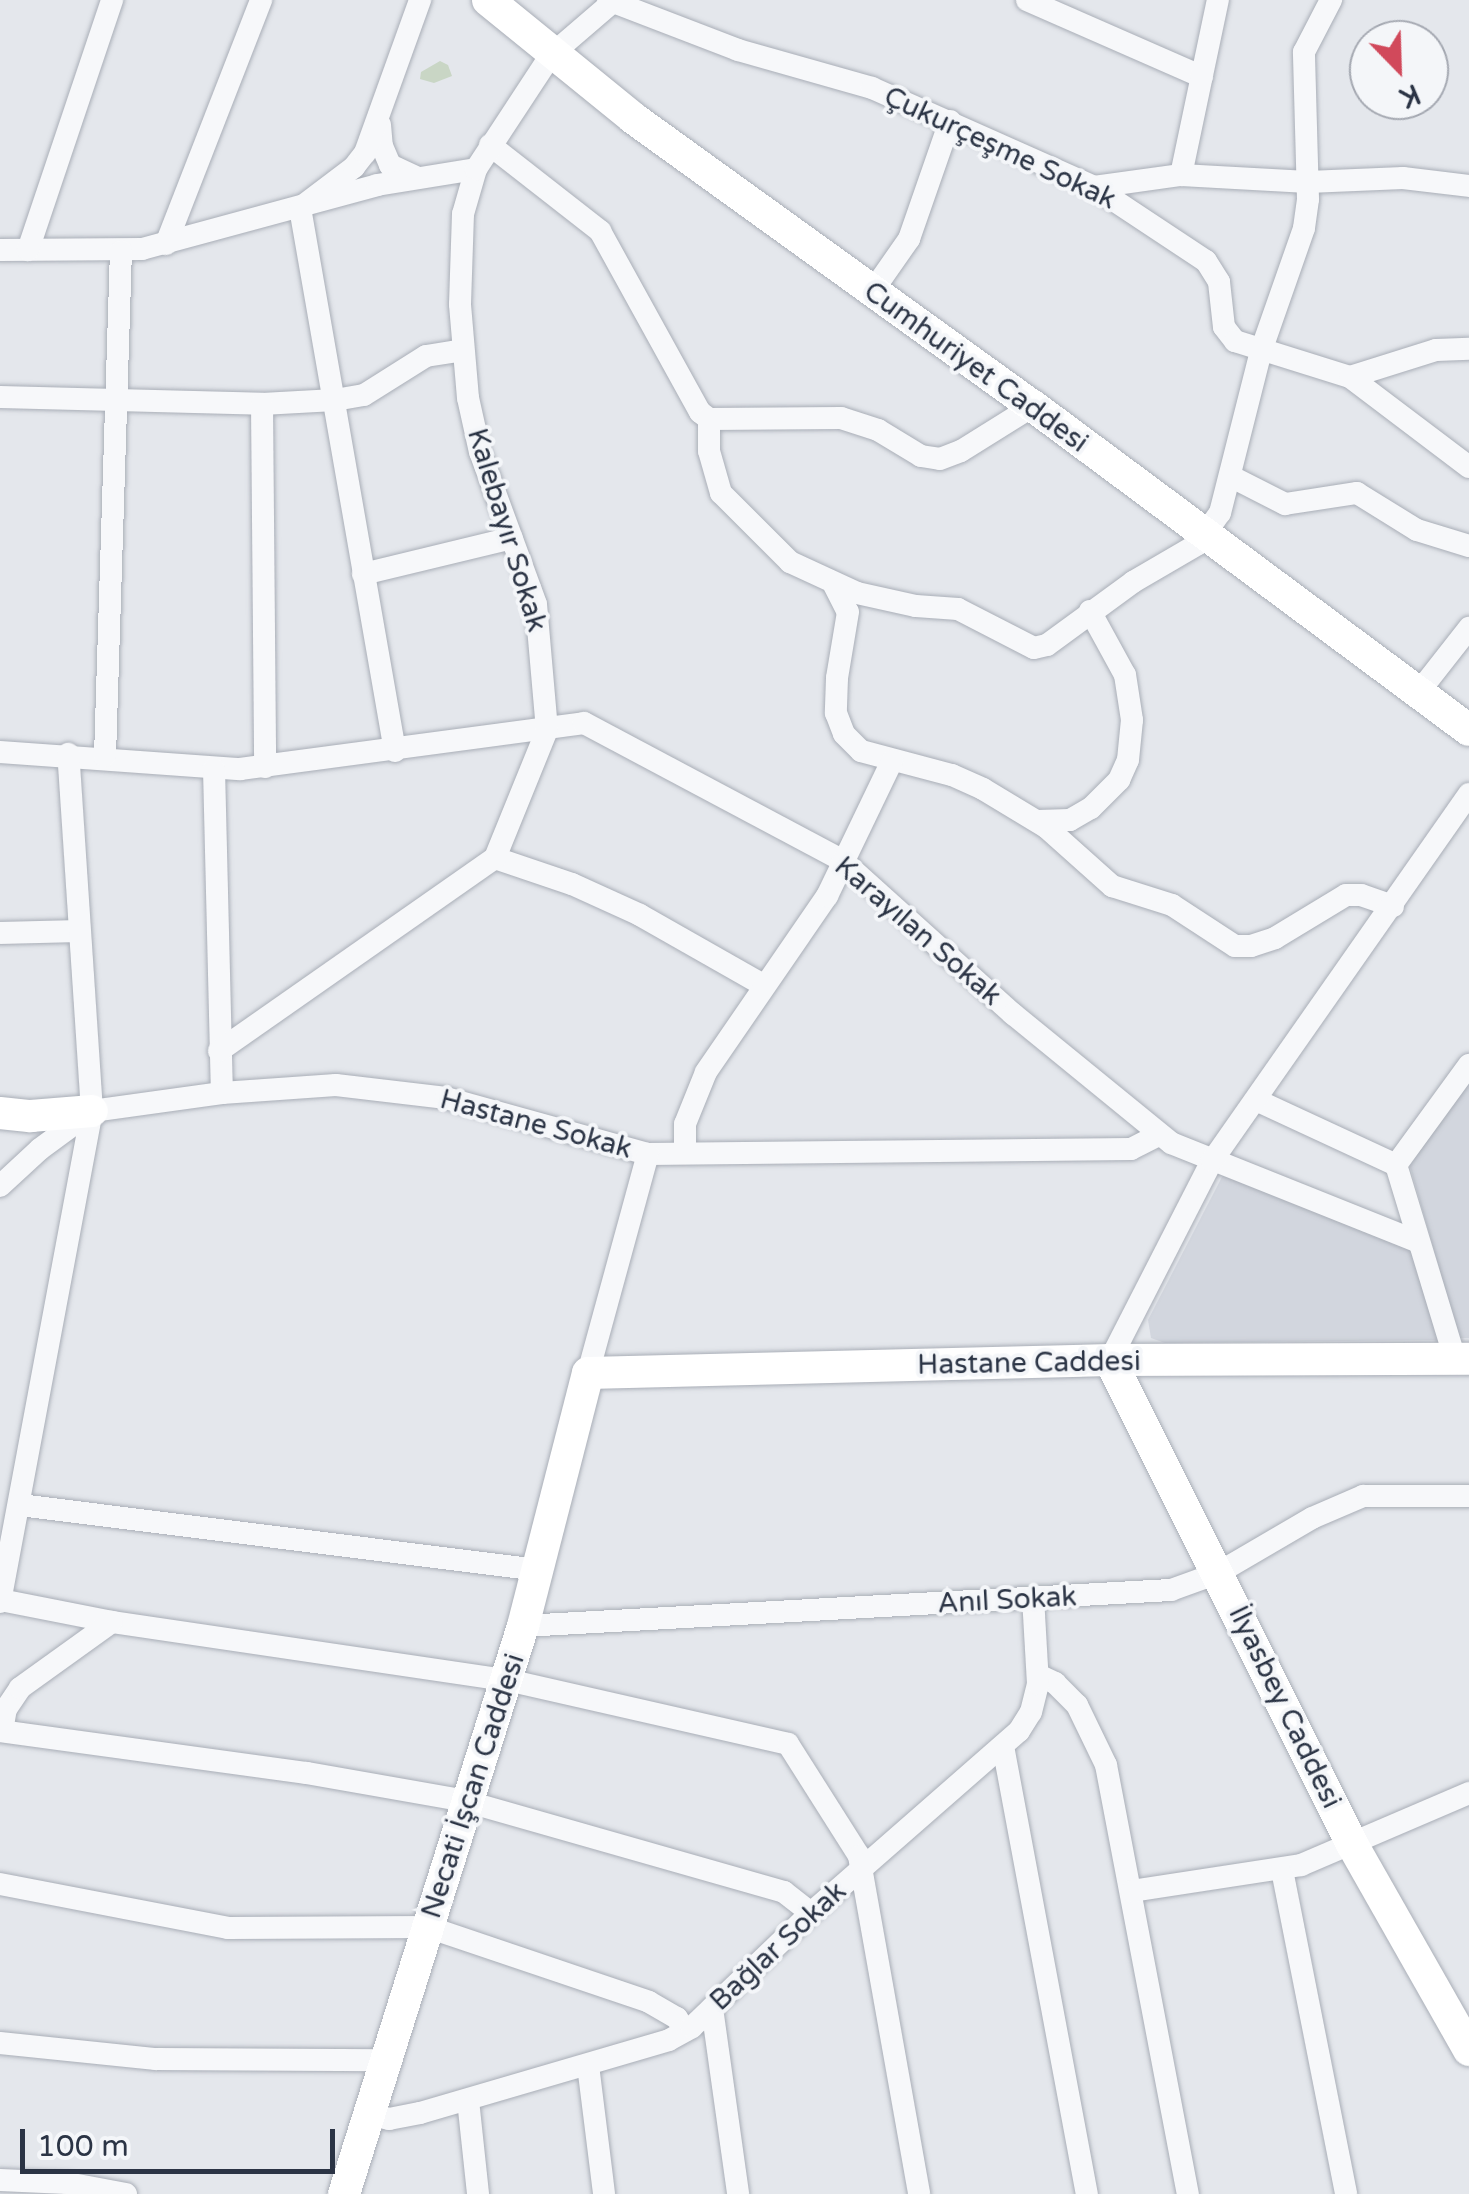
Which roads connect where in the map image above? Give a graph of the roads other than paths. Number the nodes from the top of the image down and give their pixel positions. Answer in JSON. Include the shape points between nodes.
{"nodes":[{"id":1,"x":112,"y":0,"type":"edge"},
{"id":2,"x":261,"y":0,"type":"edge"},
{"id":3,"x":420,"y":0,"type":"edge"},
{"id":4,"x":488,"y":0,"type":"edge"},
{"id":5,"x":1027,"y":0,"type":"edge"},
{"id":6,"x":1218,"y":0,"type":"edge"},
{"id":7,"x":1331,"y":0,"type":"edge"},
{"id":8,"x":612,"y":1,"type":"edge"},
{"id":9,"x":1066,"y":7,"type":"edge"},
{"id":10,"x":551,"y":54,"type":"junction"},
{"id":11,"x":1202,"y":78,"type":"junction"},
{"id":12,"x":380,"y":116,"type":"junction"},
{"id":13,"x":950,"y":121,"type":"junction"},
{"id":14,"x":490,"y":145,"type":"junction"},
{"id":15,"x":476,"y":169,"type":"junction"},
{"id":16,"x":1181,"y":175,"type":"junction"},
{"id":17,"x":416,"y":177,"type":"junction"},
{"id":18,"x":1308,"y":182,"type":"junction"},
{"id":19,"x":1094,"y":188,"type":"junction"},
{"id":20,"x":1464,"y":188,"type":"edge"},
{"id":21,"x":300,"y":208,"type":"junction"},
{"id":22,"x":166,"y":244,"type":"junction"},
{"id":23,"x":0,"y":250,"type":"edge"},
{"id":24,"x":28,"y":250,"type":"junction"},
{"id":25,"x":121,"y":251,"type":"junction"},
{"id":26,"x":872,"y":292,"type":"junction"},
{"id":27,"x":1469,"y":349,"type":"edge"},
{"id":28,"x":462,"y":350,"type":"junction"},
{"id":29,"x":1261,"y":351,"type":"junction"},
{"id":30,"x":1350,"y":376,"type":"junction"},
{"id":31,"x":0,"y":398,"type":"edge"},
{"id":32,"x":335,"y":400,"type":"junction"},
{"id":33,"x":113,"y":403,"type":"junction"},
{"id":34,"x":262,"y":404,"type":"junction"},
{"id":35,"x":1033,"y":406,"type":"junction"},
{"id":36,"x":709,"y":419,"type":"junction"},
{"id":37,"x":1469,"y":467,"type":"edge"},
{"id":38,"x":1230,"y":476,"type":"junction"},
{"id":39,"x":1206,"y":537,"type":"junction"},
{"id":40,"x":512,"y":538,"type":"junction"},
{"id":41,"x":1469,"y":546,"type":"edge"},
{"id":42,"x":364,"y":574,"type":"junction"},
{"id":43,"x":834,"y":585,"type":"junction"},
{"id":44,"x":1090,"y":611,"type":"junction"},
{"id":45,"x":1469,"y":628,"type":"edge"},
{"id":46,"x":1418,"y":693,"type":"junction"},
{"id":47,"x":547,"y":730,"type":"junction"},
{"id":48,"x":1469,"y":730,"type":"edge"},
{"id":49,"x":395,"y":751,"type":"junction"},
{"id":50,"x":0,"y":752,"type":"edge"},
{"id":51,"x":68,"y":754,"type":"junction"},
{"id":52,"x":106,"y":756,"type":"junction"},
{"id":53,"x":892,"y":761,"type":"junction"},
{"id":54,"x":265,"y":767,"type":"junction"},
{"id":55,"x":214,"y":768,"type":"junction"},
{"id":56,"x":1469,"y":794,"type":"edge"},
{"id":57,"x":1070,"y":820,"type":"junction"},
{"id":58,"x":1038,"y":822,"type":"junction"},
{"id":59,"x":1064,"y":844,"type":"junction"},
{"id":60,"x":495,"y":858,"type":"junction"},
{"id":61,"x":843,"y":861,"type":"junction"},
{"id":62,"x":1393,"y":906,"type":"junction"},
{"id":63,"x":79,"y":930,"type":"junction"},
{"id":64,"x":0,"y":933,"type":"edge"},
{"id":65,"x":763,"y":985,"type":"junction"},
{"id":66,"x":219,"y":1051,"type":"junction"},
{"id":67,"x":1469,"y":1065,"type":"edge"},
{"id":68,"x":222,"y":1094,"type":"junction"},
{"id":69,"x":1256,"y":1100,"type":"junction"},
{"id":70,"x":92,"y":1111,"type":"junction"},
{"id":71,"x":5,"y":1114,"type":"edge"},
{"id":72,"x":1158,"y":1135,"type":"junction"},
{"id":73,"x":685,"y":1153,"type":"junction"},
{"id":74,"x":648,"y":1154,"type":"junction"},
{"id":75,"x":30,"y":1158,"type":"junction"},
{"id":76,"x":1212,"y":1161,"type":"junction"},
{"id":77,"x":1396,"y":1165,"type":"junction"},
{"id":78,"x":0,"y":1186,"type":"edge"},
{"id":79,"x":1419,"y":1242,"type":"junction"},
{"id":80,"x":1113,"y":1354,"type":"junction"},
{"id":81,"x":1461,"y":1354,"type":"edge"},
{"id":82,"x":590,"y":1367,"type":"junction"},
{"id":83,"x":1469,"y":1496,"type":"edge"},
{"id":84,"x":20,"y":1504,"type":"junction"},
{"id":85,"x":538,"y":1570,"type":"junction"},
{"id":86,"x":1218,"y":1574,"type":"junction"},
{"id":87,"x":1034,"y":1598,"type":"junction"},
{"id":88,"x":0,"y":1601,"type":"edge"},
{"id":89,"x":112,"y":1622,"type":"junction"},
{"id":90,"x":523,"y":1626,"type":"junction"},
{"id":91,"x":1038,"y":1675,"type":"junction"},
{"id":92,"x":507,"y":1680,"type":"junction"},
{"id":93,"x":1,"y":1731,"type":"edge"},
{"id":94,"x":1003,"y":1746,"type":"junction"},
{"id":95,"x":1469,"y":1792,"type":"edge"},
{"id":96,"x":465,"y":1800,"type":"junction"},
{"id":97,"x":1352,"y":1844,"type":"junction"},
{"id":98,"x":860,"y":1869,"type":"junction"},
{"id":99,"x":1282,"y":1870,"type":"junction"},
{"id":100,"x":0,"y":1884,"type":"edge"},
{"id":101,"x":1132,"y":1890,"type":"junction"},
{"id":102,"x":811,"y":1913,"type":"junction"},
{"id":103,"x":428,"y":1927,"type":"junction"},
{"id":104,"x":712,"y":2008,"type":"junction"},
{"id":105,"x":685,"y":2032,"type":"junction"},
{"id":106,"x":0,"y":2042,"type":"edge"},
{"id":107,"x":1469,"y":2050,"type":"edge"},
{"id":108,"x":385,"y":2060,"type":"junction"},
{"id":109,"x":588,"y":2064,"type":"junction"},
{"id":110,"x":468,"y":2100,"type":"junction"},
{"id":111,"x":366,"y":2114,"type":"junction"},
{"id":112,"x":0,"y":2180,"type":"edge"},
{"id":113,"x":126,"y":2194,"type":"edge"},
{"id":114,"x":344,"y":2194,"type":"edge"},
{"id":115,"x":478,"y":2194,"type":"edge"},
{"id":116,"x":604,"y":2194,"type":"edge"},
{"id":117,"x":738,"y":2194,"type":"edge"},
{"id":118,"x":919,"y":2194,"type":"edge"},
{"id":119,"x":1088,"y":2194,"type":"edge"},
{"id":120,"x":1188,"y":2194,"type":"edge"},
{"id":121,"x":1346,"y":2194,"type":"edge"}],
"edges":[{"from":1,"to":24,"type":"street"},
{"from":2,"to":22,"type":"street"},
{"from":3,"to":12,"type":"street"},
{"from":4,"to":10,"type":"main road","name":"Cumhuriyet Caddesi"},
{"from":5,"to":9,"type":"street"},
{"from":6,"to":11,"type":"street"},
{"from":7,"to":18,"type":"street","via":[[1304,52]]},
{"from":8,"to":10,"type":"street","name":"Kalebayır Sokak"},
{"from":8,"to":13,"type":"street","name":"Çukurçeşme Sokak","via":[[738,50],[872,88]]},
{"from":9,"to":11,"type":"street"},
{"from":10,"to":14,"type":"street","name":"Kalebayır Sokak"},
{"from":10,"to":26,"type":"main road","name":"Cumhuriyet Caddesi"},
{"from":11,"to":16,"type":"street"},
{"from":12,"to":17,"type":"street","via":[[385,156],[397,172]]},
{"from":12,"to":21,"type":"street","via":[[360,161]]},
{"from":13,"to":19,"type":"street","name":"Çukurçeşme Sokak"},
{"from":13,"to":26,"type":"street","via":[[909,239]]},
{"from":14,"to":15,"type":"street","name":"Kalebayır Sokak"},
{"from":14,"to":36,"type":"street","via":[[600,231]]},
{"from":15,"to":17,"type":"street"},
{"from":15,"to":28,"type":"street","name":"Kalebayır Sokak","via":[[463,214]]},
{"from":16,"to":18,"type":"street"},
{"from":16,"to":19,"type":"street"},
{"from":17,"to":21,"type":"street"},
{"from":18,"to":20,"type":"street","via":[[1380,177]]},
{"from":18,"to":29,"type":"street","via":[[1304,228]]},
{"from":19,"to":29,"type":"street","name":"Çukurçeşme Sokak","via":[[1206,260],[1219,282],[1227,333]]},
{"from":21,"to":22,"type":"street"},
{"from":21,"to":32,"type":"street"},
{"from":22,"to":25,"type":"street"},
{"from":23,"to":24,"type":"street"},
{"from":24,"to":25,"type":"street"},
{"from":25,"to":33,"type":"street"},
{"from":26,"to":35,"type":"main road","name":"Cumhuriyet Caddesi"},
{"from":27,"to":30,"type":"street","via":[[1436,350]]},
{"from":28,"to":32,"type":"street","via":[[426,356],[364,395]]},
{"from":28,"to":40,"type":"street","name":"Kalebayır Sokak","via":[[473,426]]},
{"from":29,"to":30,"type":"street","name":"Çukurçeşme Sokak"},
{"from":29,"to":38,"type":"street"},
{"from":30,"to":37,"type":"street","name":"Çukurçeşme Sokak"},
{"from":31,"to":33,"type":"street"},
{"from":32,"to":34,"type":"street"},
{"from":32,"to":42,"type":"street"},
{"from":33,"to":34,"type":"street"},
{"from":33,"to":52,"type":"street"},
{"from":34,"to":54,"type":"street"},
{"from":35,"to":36,"type":"street","via":[[961,452],[934,460],[841,418]]},
{"from":35,"to":39,"type":"main road","name":"Cumhuriyet Caddesi"},
{"from":36,"to":43,"type":"street","via":[[712,467],[727,502],[790,562]]},
{"from":38,"to":39,"type":"street"},
{"from":38,"to":41,"type":"street","via":[[1286,504],[1357,493],[1417,530]]},
{"from":39,"to":44,"type":"street"},
{"from":39,"to":46,"type":"main road","name":"Cumhuriyet Caddesi"},
{"from":40,"to":42,"type":"street"},
{"from":40,"to":47,"type":"street","name":"Kalebayır Sokak","via":[[536,604]]},
{"from":42,"to":49,"type":"street"},
{"from":43,"to":44,"type":"street","via":[[916,606],[958,608],[1039,648]]},
{"from":43,"to":53,"type":"street","via":[[848,612],[835,692],[838,720],[857,748]]},
{"from":44,"to":57,"type":"street","via":[[1125,676],[1131,746],[1112,788]]},
{"from":45,"to":46,"type":"street"},
{"from":46,"to":48,"type":"main road","name":"Cumhuriyet Caddesi"},
{"from":47,"to":49,"type":"street","name":"Karayılan Sokak"},
{"from":47,"to":60,"type":"street"},
{"from":47,"to":61,"type":"street","name":"Karayılan Sokak","via":[[584,722]]},
{"from":49,"to":54,"type":"street","name":"Karayılan Sokak"},
{"from":50,"to":51,"type":"street","name":"Karayılan Sokak"},
{"from":51,"to":52,"type":"street","name":"Karayılan Sokak"},
{"from":51,"to":63,"type":"street"},
{"from":52,"to":55,"type":"street","name":"Karayılan Sokak"},
{"from":53,"to":58,"type":"street","via":[[969,782]]},
{"from":53,"to":61,"type":"street"},
{"from":54,"to":55,"type":"street","name":"Karayılan Sokak"},
{"from":55,"to":66,"type":"street"},
{"from":56,"to":62,"type":"street"},
{"from":57,"to":58,"type":"street"},
{"from":57,"to":59,"type":"street","via":[[1058,831]]},
{"from":58,"to":59,"type":"street"},
{"from":59,"to":62,"type":"street","via":[[1112,886],[1172,905],[1235,946],[1275,938],[1346,895]]},
{"from":60,"to":65,"type":"street","via":[[640,915]]},
{"from":60,"to":66,"type":"street"},
{"from":61,"to":65,"type":"street","via":[[806,930]]},
{"from":61,"to":72,"type":"street","name":"Karayılan Sokak"},
{"from":62,"to":69,"type":"street"},
{"from":63,"to":64,"type":"street"},
{"from":63,"to":70,"type":"street"},
{"from":65,"to":73,"type":"street","via":[[697,1090]]},
{"from":66,"to":68,"type":"street"},
{"from":67,"to":77,"type":"street"},
{"from":68,"to":70,"type":"street","name":"Hastane Sokak"},
{"from":68,"to":74,"type":"street","name":"Hastane Sokak","via":[[336,1085],[400,1090]]},
{"from":69,"to":76,"type":"street"},
{"from":69,"to":77,"type":"street"},
{"from":70,"to":71,"type":"main road"},
{"from":70,"to":75,"type":"street"},
{"from":70,"to":84,"type":"street"},
{"from":71,"to":75,"type":"street","via":[[31,1136]]},
{"from":72,"to":73,"type":"street","name":"Hastane Sokak","via":[[1132,1148]]},
{"from":72,"to":76,"type":"street","name":"Karayılan Sokak"},
{"from":73,"to":74,"type":"street","name":"Hastane Sokak"},
{"from":74,"to":82,"type":"street"},
{"from":75,"to":78,"type":"street"},
{"from":76,"to":79,"type":"street","name":"Karayılan Sokak"},
{"from":76,"to":80,"type":"street"},
{"from":77,"to":79,"type":"street"},
{"from":79,"to":81,"type":"street"},
{"from":80,"to":81,"type":"main road","name":"Hastane Caddesi"},
{"from":80,"to":82,"type":"main road","name":"Hastane Caddesi"},
{"from":80,"to":86,"type":"main road","name":"İlyasbey Caddesi"},
{"from":82,"to":85,"type":"main road","name":"Necati İşcan Caddesi"},
{"from":83,"to":86,"type":"street","name":"Anıl Sokak","via":[[1362,1496]]},
{"from":84,"to":85,"type":"street"},
{"from":84,"to":88,"type":"street"},
{"from":85,"to":90,"type":"main road","name":"Necati İşcan Caddesi"},
{"from":86,"to":87,"type":"street","name":"Anıl Sokak","via":[[1170,1590]]},
{"from":86,"to":97,"type":"main road","name":"İlyasbey Caddesi"},
{"from":87,"to":90,"type":"street","name":"Anıl Sokak"},
{"from":87,"to":91,"type":"street","name":"Bağlar Sokak"},
{"from":88,"to":89,"type":"street"},
{"from":89,"to":92,"type":"street"},
{"from":89,"to":93,"type":"street","via":[[20,1688]]},
{"from":90,"to":92,"type":"main road","name":"Necati İşcan Caddesi"},
{"from":91,"to":94,"type":"street","name":"Bağlar Sokak","via":[[1031,1712]]},
{"from":91,"to":101,"type":"street","via":[[1069,1695],[1099,1743]]},
{"from":92,"to":96,"type":"main road","name":"Necati İşcan Caddesi"},
{"from":92,"to":98,"type":"street","via":[[788,1744],[856,1848]]},
{"from":93,"to":96,"type":"street"},
{"from":94,"to":98,"type":"street","name":"Bağlar Sokak"},
{"from":94,"to":119,"type":"street"},
{"from":95,"to":97,"type":"street"},
{"from":96,"to":102,"type":"street","via":[[784,1892]]},
{"from":96,"to":103,"type":"main road","name":"Necati İşcan Caddesi"},
{"from":97,"to":99,"type":"street"},
{"from":97,"to":107,"type":"main road","name":"İlyasbey Caddesi"},
{"from":98,"to":102,"type":"street","name":"Bağlar Sokak"},
{"from":98,"to":118,"type":"street"},
{"from":99,"to":101,"type":"street"},
{"from":99,"to":121,"type":"street"},
{"from":100,"to":103,"type":"street","via":[[228,1928]]},
{"from":101,"to":120,"type":"street"},
{"from":102,"to":104,"type":"street","name":"Bağlar Sokak"},
{"from":103,"to":105,"type":"street","via":[[649,2002],[677,2018]]},
{"from":103,"to":108,"type":"main road","name":"Necati İşcan Caddesi"},
{"from":104,"to":105,"type":"street","name":"Bağlar Sokak"},
{"from":104,"to":117,"type":"street"},
{"from":105,"to":109,"type":"street","name":"Bağlar Sokak"},
{"from":106,"to":108,"type":"street","via":[[156,2060]]},
{"from":108,"to":111,"type":"main road","name":"Necati İşcan Caddesi"},
{"from":109,"to":110,"type":"street","name":"Bağlar Sokak"},
{"from":109,"to":116,"type":"street"},
{"from":110,"to":111,"type":"street","name":"Bağlar Sokak","via":[[402,2118]]},
{"from":110,"to":115,"type":"street"},
{"from":111,"to":114,"type":"main road","name":"Necati İşcan Caddesi"},
{"from":112,"to":113,"type":"street"}]}
